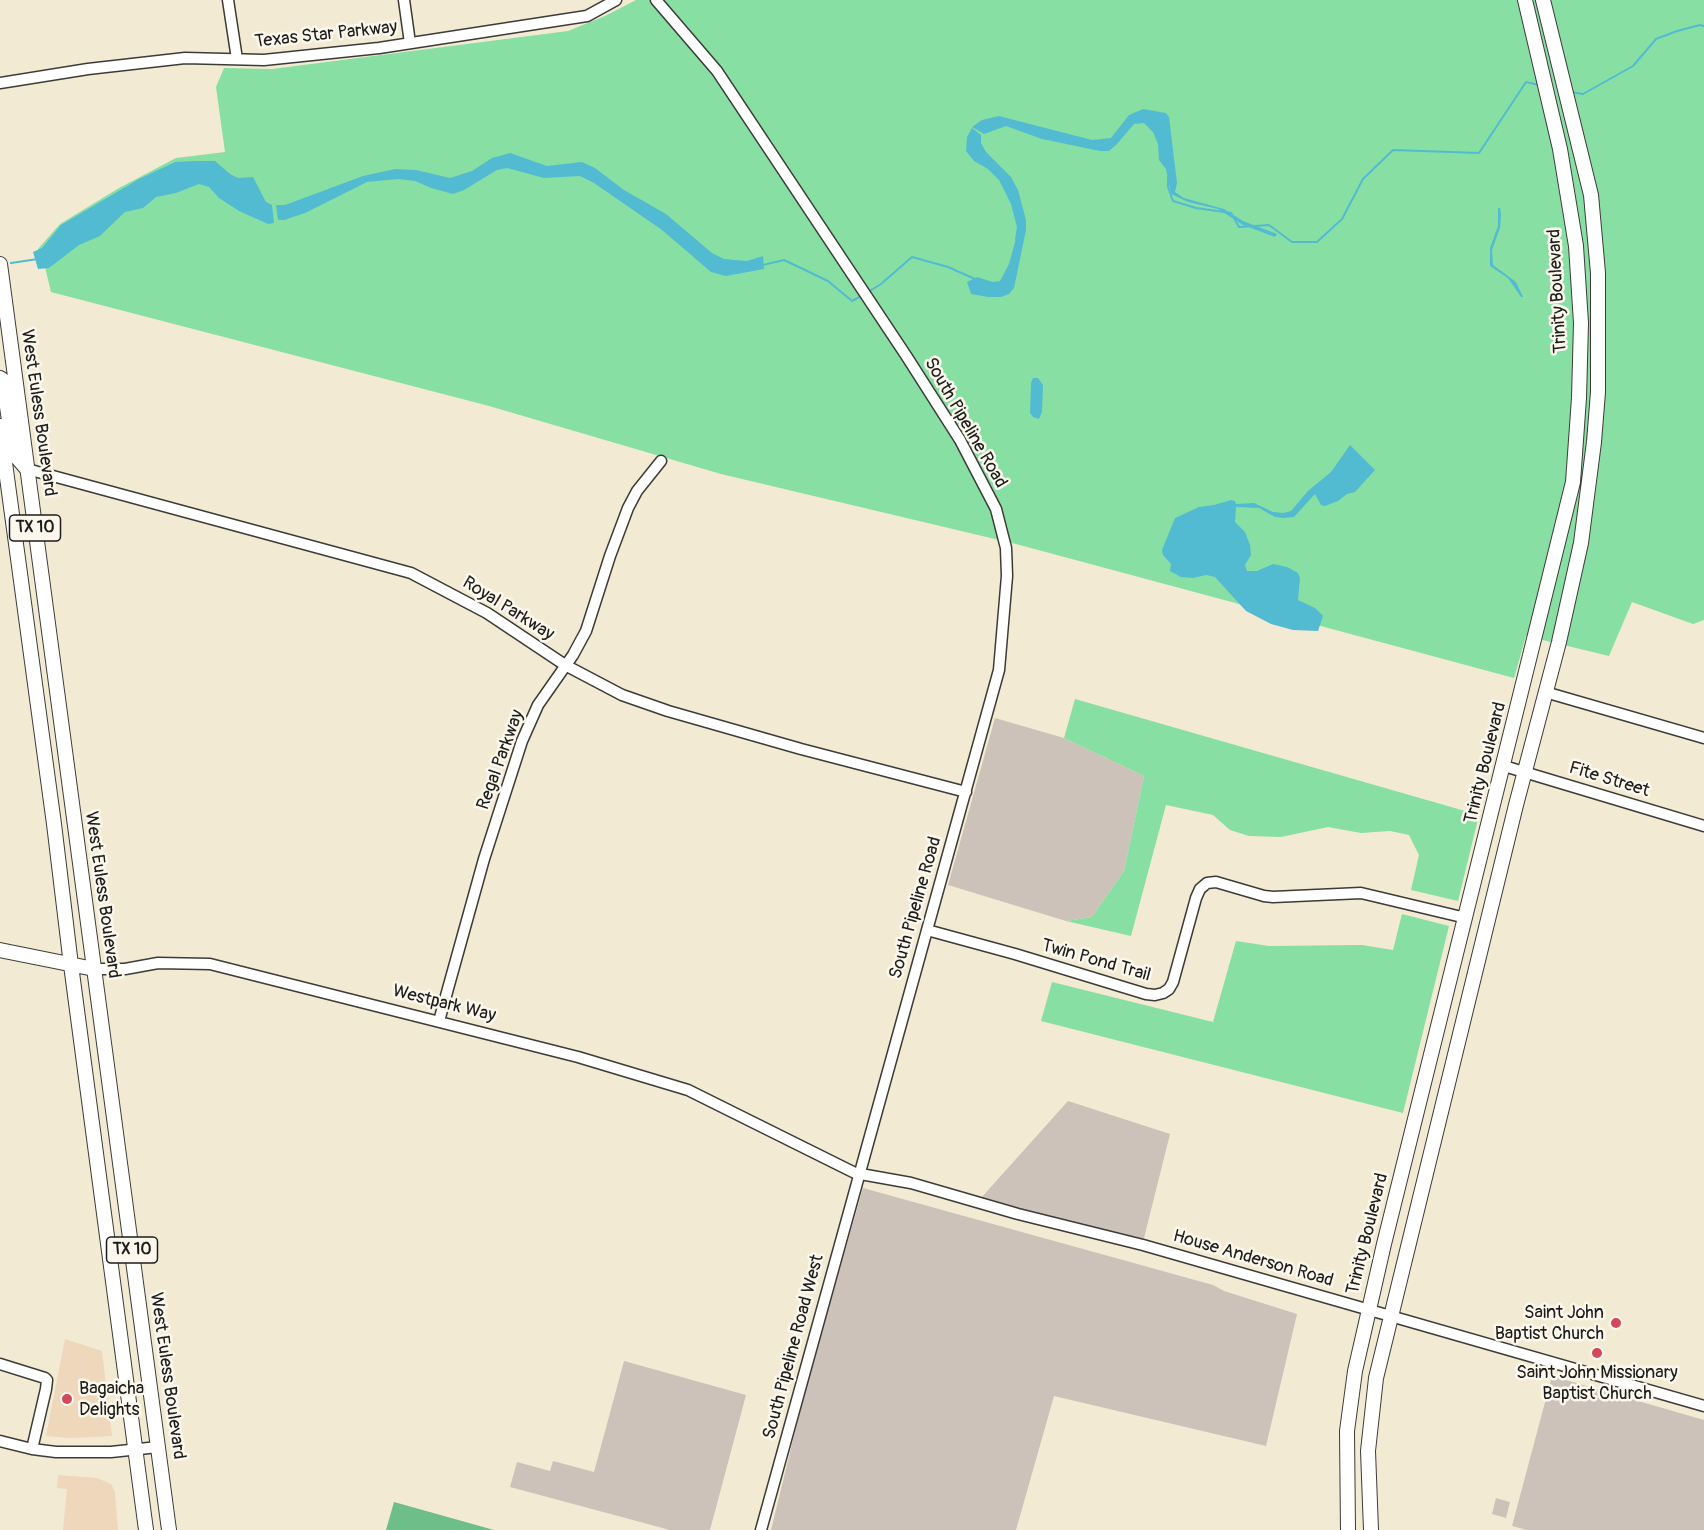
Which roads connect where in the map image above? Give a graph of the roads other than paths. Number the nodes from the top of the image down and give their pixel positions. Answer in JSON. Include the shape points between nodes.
{"nodes":[{"id":1,"x":228,"y":0,"type":"edge"},
{"id":2,"x":404,"y":0,"type":"edge"},
{"id":3,"x":616,"y":0,"type":"edge"},
{"id":4,"x":656,"y":0,"type":"edge"},
{"id":5,"x":1525,"y":0,"type":"edge"},
{"id":6,"x":1543,"y":0,"type":"edge"},
{"id":7,"x":410,"y":43,"type":"junction"},
{"id":8,"x":237,"y":59,"type":"junction"},
{"id":9,"x":0,"y":83,"type":"edge"},
{"id":10,"x":0,"y":264,"type":"edge"},
{"id":11,"x":0,"y":378,"type":"edge"},
{"id":12,"x":0,"y":426,"type":"edge"},
{"id":13,"x":661,"y":461,"type":"dead end"},
{"id":14,"x":2,"y":462,"type":"edge"},
{"id":15,"x":27,"y":470,"type":"junction"},
{"id":16,"x":43,"y":586,"type":"junction"},
{"id":17,"x":565,"y":665,"type":"junction"},
{"id":18,"x":1545,"y":692,"type":"junction"},
{"id":19,"x":39,"y":712,"type":"junction"},
{"id":20,"x":59,"y":715,"type":"junction"},
{"id":21,"x":1704,"y":738,"type":"edge"},
{"id":22,"x":1504,"y":766,"type":"junction"},
{"id":23,"x":1524,"y":773,"type":"junction"},
{"id":24,"x":966,"y":792,"type":"junction"},
{"id":25,"x":1704,"y":826,"type":"edge"},
{"id":26,"x":1466,"y":918,"type":"junction"},
{"id":27,"x":927,"y":930,"type":"junction"},
{"id":28,"x":0,"y":950,"type":"edge"},
{"id":29,"x":71,"y":965,"type":"junction"},
{"id":30,"x":94,"y":969,"type":"junction"},
{"id":31,"x":439,"y":1021,"type":"junction"},
{"id":32,"x":859,"y":1173,"type":"junction"},
{"id":33,"x":140,"y":1307,"type":"junction"},
{"id":34,"x":1369,"y":1309,"type":"junction"},
{"id":35,"x":117,"y":1311,"type":"junction"},
{"id":36,"x":1391,"y":1316,"type":"junction"},
{"id":37,"x":0,"y":1364,"type":"edge"},
{"id":38,"x":1704,"y":1406,"type":"edge"},
{"id":39,"x":0,"y":1441,"type":"edge"},
{"id":40,"x":158,"y":1447,"type":"junction"},
{"id":41,"x":32,"y":1449,"type":"junction"},
{"id":42,"x":135,"y":1450,"type":"junction"},
{"id":43,"x":146,"y":1530,"type":"edge"},
{"id":44,"x":169,"y":1530,"type":"edge"},
{"id":45,"x":761,"y":1530,"type":"edge"},
{"id":46,"x":1348,"y":1530,"type":"edge"},
{"id":47,"x":1371,"y":1530,"type":"edge"}],
"edges":[{"from":1,"to":8,"type":"street"},
{"from":2,"to":7,"type":"street"},
{"from":3,"to":7,"type":"street","name":"Texas Star Parkway","via":[[587,16]]},
{"from":4,"to":24,"type":"street","name":"South Pipeline Road","via":[[734,96],[960,440],[996,509],[1005,541],[1007,576],[999,670]]},
{"from":5,"to":22,"type":"main road","name":"Trinity Boulevard","via":[[1560,149],[1576,246],[1581,323],[1579,398],[1573,482]]},
{"from":6,"to":18,"type":"main road","name":"Trinity Boulevard","via":[[1591,195],[1598,273],[1594,442],[1581,543]]},
{"from":7,"to":8,"type":"street","name":"Texas Star Parkway","via":[[264,60]]},
{"from":8,"to":9,"type":"street","name":"Texas Star Parkway","via":[[185,58]]},
{"from":10,"to":15,"type":"main road","name":"West Euless Boulevard","number":"TX 10"},
{"from":11,"to":15,"type":"main road","via":[[14,454]]},
{"from":12,"to":14,"type":"main road","name":"West Euless Boulevard","number":"TX 10"},
{"from":13,"to":17,"type":"street","name":"Regal Parkway","via":[[628,508],[586,631]]},
{"from":14,"to":16,"type":"main road","via":[[19,475],[34,574]]},
{"from":14,"to":19,"type":"main road","name":"West Euless Boulevard","number":"TX 10"},
{"from":15,"to":16,"type":"main road","name":"West Euless Boulevard","number":"TX 10"},
{"from":15,"to":17,"type":"street","name":"Royal Parkway","via":[[411,573],[487,613]]},
{"from":16,"to":20,"type":"main road","name":"West Euless Boulevard","number":"TX 10"},
{"from":17,"to":24,"type":"street","name":"Royal Parkway","via":[[622,695],[668,711]]},
{"from":17,"to":31,"type":"street","name":"Regal Parkway","via":[[538,705],[522,741]]},
{"from":18,"to":21,"type":"street"},
{"from":18,"to":23,"type":"main road","name":"Trinity Boulevard"},
{"from":19,"to":20,"type":"main road"},
{"from":19,"to":29,"type":"main road","name":"West Euless Boulevard","number":"TX 10"},
{"from":20,"to":30,"type":"main road","name":"West Euless Boulevard","number":"TX 10"},
{"from":22,"to":23,"type":"street","name":"Fite Street"},
{"from":22,"to":26,"type":"main road","name":"Trinity Boulevard"},
{"from":23,"to":25,"type":"street","name":"Fite Street"},
{"from":23,"to":36,"type":"main road","name":"Trinity Boulevard"},
{"from":24,"to":27,"type":"street","name":"South Pipeline Road"},
{"from":26,"to":27,"type":"street","name":"Twin Pond Trail","via":[[1361,893],[1274,897],[1208,883],[1196,898],[1170,989],[1155,995]]},
{"from":26,"to":34,"type":"main road","name":"Trinity Boulevard"},
{"from":27,"to":32,"type":"street","name":"South Pipeline Road"},
{"from":28,"to":29,"type":"main road","name":"Westpark Way"},
{"from":29,"to":30,"type":"main road","name":"Westpark Way"},
{"from":29,"to":35,"type":"main road","name":"West Euless Boulevard","number":"TX 10"},
{"from":30,"to":31,"type":"street","name":"Westpark Way","via":[[158,963],[210,964]]},
{"from":30,"to":33,"type":"main road","name":"West Euless Boulevard","number":"TX 10"},
{"from":31,"to":32,"type":"street","name":"Westpark Way","via":[[688,1090]]},
{"from":32,"to":34,"type":"street","name":"House Anderson Road","via":[[911,1183]]},
{"from":32,"to":45,"type":"street","name":"South Pipeline Road West"},
{"from":33,"to":35,"type":"main road"},
{"from":33,"to":40,"type":"main road","name":"West Euless Boulevard","number":"TX 10"},
{"from":34,"to":36,"type":"street","name":"House Anderson Road"},
{"from":34,"to":46,"type":"main road","name":"Trinity Boulevard","via":[[1347,1431]]},
{"from":35,"to":42,"type":"main road","name":"West Euless Boulevard","number":"TX 10"},
{"from":36,"to":38,"type":"street","name":"House Anderson Road"},
{"from":36,"to":47,"type":"main road","name":"Trinity Boulevard","via":[[1377,1378],[1368,1451]]},
{"from":37,"to":41,"type":"street","via":[[47,1380]]},
{"from":39,"to":41,"type":"street"},
{"from":40,"to":42,"type":"street"},
{"from":40,"to":44,"type":"main road","name":"West Euless Boulevard","number":"TX 10"},
{"from":41,"to":42,"type":"street"},
{"from":42,"to":43,"type":"main road","name":"West Euless Boulevard","number":"TX 10"}]}
